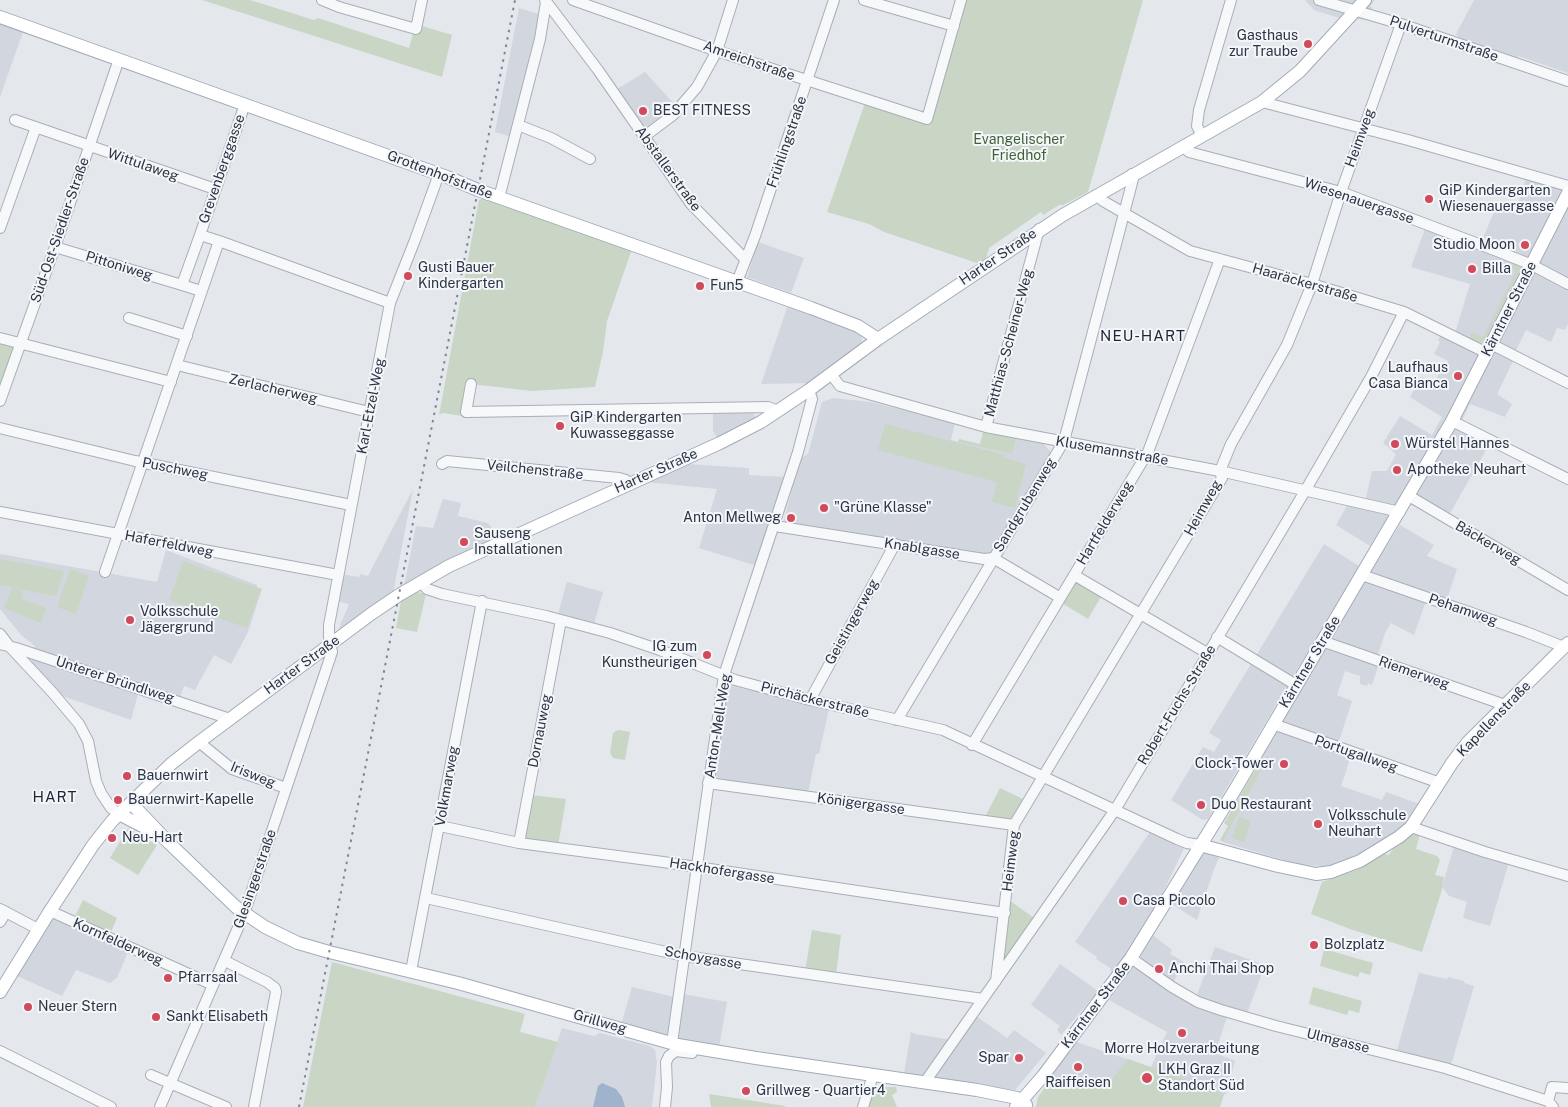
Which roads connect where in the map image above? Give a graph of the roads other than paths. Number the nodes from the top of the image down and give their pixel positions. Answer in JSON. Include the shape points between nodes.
{"nodes":[{"id":1,"x":422,"y":0,"type":"edge"},
{"id":2,"x":573,"y":0,"type":"edge"},
{"id":3,"x":733,"y":0,"type":"edge"},
{"id":4,"x":834,"y":0,"type":"edge"},
{"id":5,"x":864,"y":0,"type":"edge"},
{"id":6,"x":961,"y":0,"type":"edge"},
{"id":7,"x":1231,"y":0,"type":"edge"},
{"id":8,"x":1320,"y":0,"type":"edge"},
{"id":9,"x":1365,"y":0,"type":"edge"},
{"id":10,"x":327,"y":1,"type":"edge"},
{"id":11,"x":545,"y":1,"type":"edge"},
{"id":12,"x":1356,"y":10,"type":"junction"},
{"id":13,"x":0,"y":17,"type":"edge"},
{"id":14,"x":1401,"y":24,"type":"junction"},
{"id":15,"x":954,"y":26,"type":"junction"},
{"id":16,"x":717,"y":51,"type":"junction"},
{"id":17,"x":119,"y":59,"type":"junction"},
{"id":18,"x":807,"y":81,"type":"junction"},
{"id":19,"x":1568,"y":81,"type":"edge"},
{"id":20,"x":1262,"y":102,"type":"junction"},
{"id":21,"x":245,"y":104,"type":"junction"},
{"id":22,"x":15,"y":120,"type":"dead end"},
{"id":23,"x":518,"y":125,"type":"junction"},
{"id":24,"x":36,"y":127,"type":"junction"},
{"id":25,"x":1363,"y":128,"type":"junction"},
{"id":26,"x":645,"y":136,"type":"junction"},
{"id":27,"x":1202,"y":136,"type":"junction"},
{"id":28,"x":89,"y":146,"type":"junction"},
{"id":29,"x":1183,"y":146,"type":"junction"},
{"id":30,"x":590,"y":159,"type":"dead end"},
{"id":31,"x":438,"y":174,"type":"junction"},
{"id":32,"x":1132,"y":174,"type":"junction"},
{"id":33,"x":1568,"y":186,"type":"edge"},
{"id":34,"x":216,"y":190,"type":"junction"},
{"id":35,"x":1341,"y":192,"type":"junction"},
{"id":36,"x":1568,"y":193,"type":"edge"},
{"id":37,"x":1096,"y":194,"type":"junction"},
{"id":38,"x":499,"y":198,"type":"junction"},
{"id":39,"x":1124,"y":213,"type":"junction"},
{"id":40,"x":0,"y":228,"type":"edge"},
{"id":41,"x":1039,"y":230,"type":"junction"},
{"id":42,"x":200,"y":235,"type":"junction"},
{"id":43,"x":219,"y":241,"type":"junction"},
{"id":44,"x":55,"y":247,"type":"junction"},
{"id":45,"x":745,"y":259,"type":"junction"},
{"id":46,"x":1220,"y":259,"type":"junction"},
{"id":47,"x":1532,"y":265,"type":"junction"},
{"id":48,"x":737,"y":282,"type":"junction"},
{"id":49,"x":1312,"y":284,"type":"junction"},
{"id":50,"x":1568,"y":284,"type":"edge"},
{"id":51,"x":182,"y":286,"type":"junction"},
{"id":52,"x":201,"y":292,"type":"junction"},
{"id":53,"x":390,"y":303,"type":"junction"},
{"id":54,"x":1404,"y":312,"type":"junction"},
{"id":55,"x":129,"y":318,"type":"dead end"},
{"id":56,"x":187,"y":336,"type":"junction"},
{"id":57,"x":0,"y":338,"type":"edge"},
{"id":58,"x":878,"y":339,"type":"junction"},
{"id":59,"x":20,"y":343,"type":"junction"},
{"id":60,"x":1489,"y":348,"type":"junction"},
{"id":61,"x":177,"y":365,"type":"junction"},
{"id":62,"x":831,"y":374,"type":"junction"},
{"id":63,"x":171,"y":382,"type":"junction"},
{"id":64,"x":1568,"y":383,"type":"edge"},
{"id":65,"x":471,"y":384,"type":"dead end"},
{"id":66,"x":809,"y":390,"type":"junction"},
{"id":67,"x":0,"y":401,"type":"edge"},
{"id":68,"x":778,"y":411,"type":"junction"},
{"id":69,"x":369,"y":412,"type":"junction"},
{"id":70,"x":1452,"y":421,"type":"junction"},
{"id":71,"x":986,"y":427,"type":"junction"},
{"id":72,"x":0,"y":428,"type":"edge"},
{"id":73,"x":1064,"y":441,"type":"junction"},
{"id":74,"x":1144,"y":456,"type":"junction"},
{"id":75,"x":143,"y":462,"type":"junction"},
{"id":76,"x":442,"y":464,"type":"dead end"},
{"id":77,"x":1220,"y":471,"type":"junction"},
{"id":78,"x":1568,"y":479,"type":"edge"},
{"id":79,"x":628,"y":484,"type":"junction"},
{"id":80,"x":1305,"y":491,"type":"junction"},
{"id":81,"x":1409,"y":496,"type":"junction"},
{"id":82,"x":351,"y":505,"type":"junction"},
{"id":83,"x":0,"y":512,"type":"edge"},
{"id":84,"x":1400,"y":512,"type":"junction"},
{"id":85,"x":775,"y":526,"type":"junction"},
{"id":86,"x":118,"y":534,"type":"junction"},
{"id":87,"x":895,"y":544,"type":"junction"},
{"id":88,"x":993,"y":558,"type":"junction"},
{"id":89,"x":105,"y":572,"type":"dead end"},
{"id":90,"x":338,"y":575,"type":"junction"},
{"id":91,"x":1074,"y":575,"type":"junction"},
{"id":92,"x":1362,"y":575,"type":"junction"},
{"id":93,"x":421,"y":582,"type":"junction"},
{"id":94,"x":1568,"y":590,"type":"edge"},
{"id":95,"x":1059,"y":597,"type":"junction"},
{"id":96,"x":482,"y":601,"type":"junction"},
{"id":97,"x":1141,"y":614,"type":"junction"},
{"id":98,"x":561,"y":620,"type":"junction"},
{"id":99,"x":0,"y":634,"type":"edge"},
{"id":100,"x":1218,"y":637,"type":"junction"},
{"id":101,"x":1322,"y":642,"type":"junction"},
{"id":102,"x":330,"y":644,"type":"junction"},
{"id":103,"x":1566,"y":645,"type":"edge"},
{"id":104,"x":5,"y":646,"type":"edge"},
{"id":105,"x":1207,"y":653,"type":"junction"},
{"id":106,"x":724,"y":675,"type":"junction"},
{"id":107,"x":1296,"y":685,"type":"junction"},
{"id":108,"x":810,"y":700,"type":"junction"},
{"id":109,"x":1506,"y":705,"type":"junction"},
{"id":110,"x":230,"y":719,"type":"junction"},
{"id":111,"x":897,"y":720,"type":"junction"},
{"id":112,"x":1273,"y":724,"type":"junction"},
{"id":113,"x":199,"y":742,"type":"junction"},
{"id":114,"x":972,"y":745,"type":"junction"},
{"id":115,"x":1042,"y":776,"type":"junction"},
{"id":116,"x":708,"y":783,"type":"junction"},
{"id":117,"x":1440,"y":783,"type":"junction"},
{"id":118,"x":286,"y":788,"type":"junction"},
{"id":119,"x":131,"y":803,"type":"junction"},
{"id":120,"x":1115,"y":810,"type":"junction"},
{"id":121,"x":119,"y":814,"type":"junction"},
{"id":122,"x":440,"y":826,"type":"junction"},
{"id":123,"x":1014,"y":826,"type":"junction"},
{"id":124,"x":1411,"y":827,"type":"junction"},
{"id":125,"x":169,"y":843,"type":"junction"},
{"id":126,"x":519,"y":843,"type":"junction"},
{"id":127,"x":1200,"y":845,"type":"junction"},
{"id":128,"x":696,"y":868,"type":"junction"},
{"id":129,"x":1568,"y":876,"type":"edge"},
{"id":130,"x":426,"y":898,"type":"junction"},
{"id":131,"x":3,"y":911,"type":"edge"},
{"id":132,"x":50,"y":911,"type":"junction"},
{"id":133,"x":244,"y":914,"type":"junction"},
{"id":134,"x":1005,"y":914,"type":"junction"},
{"id":135,"x":0,"y":922,"type":"edge"},
{"id":136,"x":38,"y":929,"type":"junction"},
{"id":137,"x":684,"y":956,"type":"junction"},
{"id":138,"x":1131,"y":958,"type":"junction"},
{"id":139,"x":224,"y":961,"type":"junction"},
{"id":140,"x":411,"y":971,"type":"junction"},
{"id":141,"x":996,"y":981,"type":"junction"},
{"id":142,"x":213,"y":985,"type":"junction"},
{"id":143,"x":0,"y":992,"type":"edge"},
{"id":144,"x":983,"y":999,"type":"junction"},
{"id":145,"x":672,"y":1043,"type":"junction"},
{"id":146,"x":0,"y":1051,"type":"edge"},
{"id":147,"x":766,"y":1060,"type":"junction"},
{"id":148,"x":873,"y":1074,"type":"junction"},
{"id":149,"x":151,"y":1075,"type":"dead end"},
{"id":150,"x":925,"y":1082,"type":"junction"},
{"id":151,"x":172,"y":1084,"type":"junction"},
{"id":152,"x":1568,"y":1088,"type":"edge"},
{"id":153,"x":1550,"y":1104,"type":"edge"},
{"id":154,"x":1022,"y":1105,"type":"edge"},
{"id":155,"x":111,"y":1107,"type":"edge"},
{"id":156,"x":160,"y":1107,"type":"edge"},
{"id":157,"x":226,"y":1107,"type":"edge"},
{"id":158,"x":254,"y":1107,"type":"edge"},
{"id":159,"x":665,"y":1107,"type":"edge"},
{"id":160,"x":863,"y":1107,"type":"edge"}],
"edges":[{"from":1,"to":10,"type":"street","via":[[416,29]]},
{"from":2,"to":16,"type":"street","name":"Amreichstraße"},
{"from":3,"to":16,"type":"street"},
{"from":4,"to":18,"type":"street","name":"Frühlingstraße"},
{"from":5,"to":15,"type":"street"},
{"from":6,"to":15,"type":"street"},
{"from":7,"to":27,"type":"street","via":[[1199,110],[1197,126]]},
{"from":8,"to":12,"type":"street","name":"Pulverturmstraße"},
{"from":9,"to":12,"type":"main road","name":"Harter Straße"},
{"from":11,"to":23,"type":"street","via":[[540,39]]},
{"from":11,"to":26,"type":"street","name":"Abstallerstraße"},
{"from":12,"to":14,"type":"street","name":"Pulverturmstraße"},
{"from":12,"to":20,"type":"main road","name":"Harter Straße","via":[[1300,70]]},
{"from":13,"to":17,"type":"main road","name":"Grottenhofstraße"},
{"from":14,"to":19,"type":"street","name":"Pulverturmstraße"},
{"from":14,"to":25,"type":"street","name":"Heimweg"},
{"from":15,"to":18,"type":"street","name":"Amreichstraße","via":[[927,119]]},
{"from":16,"to":18,"type":"street","name":"Amreichstraße"},
{"from":16,"to":26,"type":"street","via":[[691,94],[673,115]]},
{"from":17,"to":21,"type":"main road","name":"Grottenhofstraße"},
{"from":17,"to":28,"type":"street","name":"Süd-Ost-Siedler-Straße"},
{"from":18,"to":45,"type":"street","name":"Frühlingstraße"},
{"from":20,"to":25,"type":"street"},
{"from":20,"to":27,"type":"main road","name":"Harter Straße"},
{"from":21,"to":31,"type":"main road","name":"Grottenhofstraße"},
{"from":21,"to":34,"type":"street","name":"Grevenberggasse"},
{"from":22,"to":24,"type":"street","name":"Wittulaweg"},
{"from":23,"to":30,"type":"street"},
{"from":23,"to":38,"type":"street"},
{"from":24,"to":28,"type":"street","name":"Wittulaweg"},
{"from":24,"to":40,"type":"street"},
{"from":25,"to":33,"type":"street"},
{"from":25,"to":35,"type":"street","name":"Heimweg"},
{"from":26,"to":45,"type":"street","name":"Abstallerstraße","via":[[691,204]]},
{"from":27,"to":29,"type":"main road","name":"Harter Straße"},
{"from":28,"to":34,"type":"street","name":"Wittulaweg"},
{"from":28,"to":44,"type":"street","name":"Süd-Ost-Siedler-Straße"},
{"from":29,"to":32,"type":"main road","name":"Harter Straße"},
{"from":29,"to":35,"type":"street","name":"Wiesenauergasse","via":[[1189,152]]},
{"from":31,"to":38,"type":"main road","name":"Grottenhofstraße"},
{"from":31,"to":53,"type":"street","name":"Karl-Etzel-Weg"},
{"from":32,"to":37,"type":"main road","name":"Harter Straße"},
{"from":32,"to":39,"type":"street"},
{"from":34,"to":42,"type":"street","name":"Grevenberggasse"},
{"from":35,"to":47,"type":"street","name":"Wiesenauergasse"},
{"from":35,"to":49,"type":"street","name":"Heimweg"},
{"from":36,"to":47,"type":"main road","name":"Kärntner Straße"},
{"from":37,"to":39,"type":"street","name":"Haaräckerstraße"},
{"from":37,"to":41,"type":"main road","name":"Harter Straße"},
{"from":38,"to":48,"type":"main road","name":"Grottenhofstraße"},
{"from":39,"to":46,"type":"street","name":"Haaräckerstraße","via":[[1190,251]]},
{"from":39,"to":73,"type":"street","name":"Sandgrubenweg"},
{"from":41,"to":58,"type":"main road","name":"Harter Straße"},
{"from":41,"to":71,"type":"street","name":"Matthias-Scheiner-Weg"},
{"from":42,"to":43,"type":"street","name":"Grevenberggasse"},
{"from":42,"to":51,"type":"street","name":"Grevenberggasse"},
{"from":43,"to":52,"type":"street","name":"Grevenberggasse"},
{"from":43,"to":53,"type":"street"},
{"from":44,"to":51,"type":"street","name":"Pittoniweg"},
{"from":44,"to":59,"type":"street","name":"Süd-Ost-Siedler-Straße"},
{"from":45,"to":48,"type":"street","name":"Frühlingstraße"},
{"from":46,"to":49,"type":"street","name":"Haaräckerstraße"},
{"from":46,"to":74,"type":"street","name":"Hartfelderweg"},
{"from":47,"to":50,"type":"street","name":"Wiesenauergasse"},
{"from":47,"to":60,"type":"main road","name":"Kärntner Straße"},
{"from":48,"to":58,"type":"main road","name":"Grottenhofstraße","via":[[858,326]]},
{"from":49,"to":54,"type":"street","name":"Haaräckerstraße"},
{"from":49,"to":77,"type":"street","name":"Heimweg","via":[[1287,345],[1231,444]]},
{"from":51,"to":52,"type":"street"},
{"from":52,"to":56,"type":"street","name":"Grevenberggasse"},
{"from":53,"to":69,"type":"street","name":"Karl-Etzel-Weg"},
{"from":54,"to":60,"type":"street","name":"Haaräckerstraße"},
{"from":54,"to":80,"type":"street","name":"Robert-Fuchs-Straße","via":[[1371,377]]},
{"from":55,"to":56,"type":"street"},
{"from":56,"to":61,"type":"street","name":"Grevenberggasse"},
{"from":57,"to":59,"type":"street"},
{"from":58,"to":62,"type":"main road","name":"Harter Straße"},
{"from":59,"to":63,"type":"street"},
{"from":59,"to":67,"type":"street","name":"Süd-Ost-Siedler-Straße"},
{"from":60,"to":64,"type":"street","name":"Haaräckerstraße"},
{"from":60,"to":70,"type":"main road","name":"Kärntner Straße"},
{"from":61,"to":63,"type":"street","name":"Grevenberggasse"},
{"from":61,"to":69,"type":"street","name":"Zerlacherweg"},
{"from":62,"to":66,"type":"main road","name":"Harter Straße"},
{"from":62,"to":71,"type":"street","name":"Klusemannstraße","via":[[840,386]]},
{"from":63,"to":75,"type":"street","name":"Grevenberggasse"},
{"from":65,"to":68,"type":"street","via":[[466,412],[768,407]]},
{"from":66,"to":68,"type":"main road","name":"Harter Straße"},
{"from":66,"to":85,"type":"street","name":"Anton-Mell-Weg","via":[[812,399]]},
{"from":68,"to":79,"type":"main road","name":"Harter Straße","via":[[720,443]]},
{"from":69,"to":82,"type":"street","name":"Karl-Etzel-Weg"},
{"from":70,"to":78,"type":"street"},
{"from":70,"to":81,"type":"main road","name":"Kärntner Straße"},
{"from":71,"to":73,"type":"street","name":"Klusemannstraße"},
{"from":72,"to":75,"type":"street","name":"Puschweg"},
{"from":73,"to":74,"type":"street","name":"Klusemannstraße"},
{"from":73,"to":88,"type":"street","name":"Sandgrubenweg"},
{"from":74,"to":77,"type":"street","name":"Klusemannstraße"},
{"from":74,"to":91,"type":"street","name":"Hartfelderweg"},
{"from":75,"to":82,"type":"street","name":"Puschweg"},
{"from":75,"to":86,"type":"street","name":"Grevenberggasse"},
{"from":76,"to":79,"type":"street","name":"Veilchenstraße","via":[[447,461],[619,478]]},
{"from":77,"to":80,"type":"street","name":"Klusemannstraße"},
{"from":77,"to":97,"type":"street","name":"Heimweg","via":[[1222,478]]},
{"from":79,"to":93,"type":"main road","name":"Harter Straße","via":[[486,548]]},
{"from":80,"to":84,"type":"street","name":"Klusemannstraße"},
{"from":80,"to":100,"type":"street","name":"Robert-Fuchs-Straße"},
{"from":81,"to":84,"type":"main road","name":"Kärntner Straße"},
{"from":81,"to":94,"type":"street","name":"Bäckerweg"},
{"from":82,"to":90,"type":"street","name":"Karl-Etzel-Weg"},
{"from":83,"to":86,"type":"street","name":"Haferfeldweg"},
{"from":84,"to":92,"type":"main road","name":"Kärntner Straße"},
{"from":85,"to":87,"type":"street","name":"Knablgasse"},
{"from":85,"to":106,"type":"street","name":"Anton-Mell-Weg"},
{"from":86,"to":89,"type":"street","name":"Grevenberggasse"},
{"from":86,"to":90,"type":"street","name":"Haferfeldweg"},
{"from":87,"to":88,"type":"street","name":"Knablgasse"},
{"from":87,"to":108,"type":"street","name":"Geistingerweg"},
{"from":88,"to":95,"type":"street","name":"Knablgasse"},
{"from":88,"to":111,"type":"street","name":"Sandgrubenweg"},
{"from":90,"to":102,"type":"street","name":"Karl-Etzel-Weg","via":[[329,625]]},
{"from":91,"to":95,"type":"street","name":"Hartfelderweg"},
{"from":91,"to":97,"type":"street"},
{"from":92,"to":101,"type":"main road","name":"Kärntner Straße"},
{"from":92,"to":103,"type":"street","name":"Pehamweg"},
{"from":93,"to":96,"type":"street","name":"Pirchäckerstraße","via":[[425,588],[434,591]]},
{"from":93,"to":102,"type":"main road","name":"Harter Straße"},
{"from":95,"to":114,"type":"street","name":"Hartfelderweg"},
{"from":96,"to":98,"type":"street","name":"Pirchäckerstraße"},
{"from":96,"to":122,"type":"street","name":"Volkmarweg"},
{"from":97,"to":105,"type":"street"},
{"from":97,"to":115,"type":"street","name":"Heimweg"},
{"from":98,"to":106,"type":"street","name":"Pirchäckerstraße","via":[[632,640]]},
{"from":98,"to":126,"type":"street","name":"Dornauweg"},
{"from":99,"to":104,"type":"street"},
{"from":100,"to":105,"type":"street","name":"Robert-Fuchs-Straße"},
{"from":100,"to":107,"type":"street"},
{"from":101,"to":107,"type":"main road","name":"Kärntner Straße"},
{"from":101,"to":109,"type":"street","name":"Riemerweg"},
{"from":102,"to":110,"type":"main road","name":"Harter Straße"},
{"from":102,"to":118,"type":"street","name":"Glesingerstraße","via":[[332,652]]},
{"from":103,"to":109,"type":"main road","name":"Kapellenstraße"},
{"from":104,"to":110,"type":"street","name":"Unterer Bründlweg"},
{"from":104,"to":121,"type":"street","via":[[79,724],[88,741],[96,781],[111,808]]},
{"from":105,"to":120,"type":"street","name":"Robert-Fuchs-Straße"},
{"from":106,"to":108,"type":"street","name":"Pirchäckerstraße"},
{"from":106,"to":116,"type":"street","name":"Anton-Mell-Weg"},
{"from":107,"to":112,"type":"main road","name":"Kärntner Straße"},
{"from":108,"to":111,"type":"street","name":"Pirchäckerstraße"},
{"from":109,"to":117,"type":"main road","name":"Kapellenstraße","via":[[1467,744]]},
{"from":110,"to":113,"type":"main road","name":"Harter Straße"},
{"from":111,"to":114,"type":"street","name":"Pirchäckerstraße","via":[[943,730]]},
{"from":112,"to":117,"type":"street","name":"Portugallweg"},
{"from":112,"to":127,"type":"main road","name":"Kärntner Straße"},
{"from":113,"to":118,"type":"street","name":"Irisweg","via":[[232,769]]},
{"from":113,"to":119,"type":"main road","name":"Harter Straße"},
{"from":114,"to":115,"type":"street","name":"Pirchäckerstraße"},
{"from":115,"to":120,"type":"street","name":"Pirchäckerstraße"},
{"from":115,"to":123,"type":"street","name":"Heimweg"},
{"from":116,"to":123,"type":"street","name":"Königergasse"},
{"from":116,"to":128,"type":"street","name":"Anton-Mell-Weg"},
{"from":117,"to":124,"type":"main road","name":"Kapellenstraße"},
{"from":118,"to":133,"type":"street","name":"Glesingerstraße"},
{"from":119,"to":121,"type":"main road","name":"Harter Straße"},
{"from":119,"to":125,"type":"main road"},
{"from":120,"to":127,"type":"street","name":"Pirchäckerstraße","via":[[1177,839]]},
{"from":120,"to":141,"type":"street","name":"Robert-Fuchs-Straße"},
{"from":121,"to":125,"type":"main road"},
{"from":121,"to":132,"type":"main road","name":"Harter Straße","via":[[93,845]]},
{"from":122,"to":126,"type":"street","name":"Hackhofergasse"},
{"from":122,"to":130,"type":"street","name":"Volkmarweg"},
{"from":123,"to":134,"type":"street","name":"Heimweg"},
{"from":124,"to":127,"type":"main road","name":"Kapellenstraße","via":[[1360,861],[1323,874],[1303,872]]},
{"from":124,"to":129,"type":"street"},
{"from":125,"to":133,"type":"main road","name":"Grillweg"},
{"from":126,"to":128,"type":"street","name":"Hackhofergasse"},
{"from":127,"to":138,"type":"main road","name":"Kärntner Straße"},
{"from":128,"to":134,"type":"street","name":"Hackhofergasse"},
{"from":128,"to":137,"type":"street","name":"Anton-Mell-Weg"},
{"from":130,"to":137,"type":"street","name":"Schoygasse"},
{"from":130,"to":140,"type":"street","name":"Volkmarweg"},
{"from":131,"to":135,"type":"street"},
{"from":131,"to":136,"type":"street"},
{"from":132,"to":136,"type":"main road","name":"Harter Straße"},
{"from":132,"to":142,"type":"street","name":"Kornfelderweg"},
{"from":133,"to":139,"type":"street","name":"Glesingerstraße"},
{"from":133,"to":140,"type":"main road","name":"Grillweg","via":[[284,937],[330,952]]},
{"from":134,"to":141,"type":"street","name":"Heimweg"},
{"from":136,"to":143,"type":"main road","name":"Harter Straße"},
{"from":137,"to":144,"type":"street","name":"Schoygasse"},
{"from":137,"to":145,"type":"street","name":"Anton-Mell-Weg"},
{"from":138,"to":153,"type":"street","name":"Ulmgasse","via":[[1172,988],[1220,1010],[1430,1064]]},
{"from":138,"to":154,"type":"main road","name":"Kärntner Straße"},
{"from":139,"to":142,"type":"street","name":"Glesingerstraße"},
{"from":139,"to":158,"type":"street","via":[[268,982],[276,992]]},
{"from":140,"to":145,"type":"main road","name":"Grillweg"},
{"from":141,"to":144,"type":"street","name":"Robert-Fuchs-Straße"},
{"from":142,"to":151,"type":"street","name":"Glesingerstraße"},
{"from":144,"to":150,"type":"street","name":"Robert-Fuchs-Straße"},
{"from":145,"to":147,"type":"main road","name":"Grillweg"},
{"from":146,"to":155,"type":"street"},
{"from":147,"to":148,"type":"main road","name":"Grillweg"},
{"from":147,"to":159,"type":"street","via":[[746,1062],[672,1053],[666,1062]]},
{"from":148,"to":150,"type":"main road","name":"Grillweg"},
{"from":148,"to":160,"type":"street"},
{"from":149,"to":151,"type":"street"},
{"from":150,"to":154,"type":"main road","name":"Grillweg","via":[[1017,1098]]},
{"from":151,"to":156,"type":"street","name":"Glesingerstraße"},
{"from":151,"to":157,"type":"street"},
{"from":152,"to":153,"type":"street","via":[[1552,1087]]}]}
